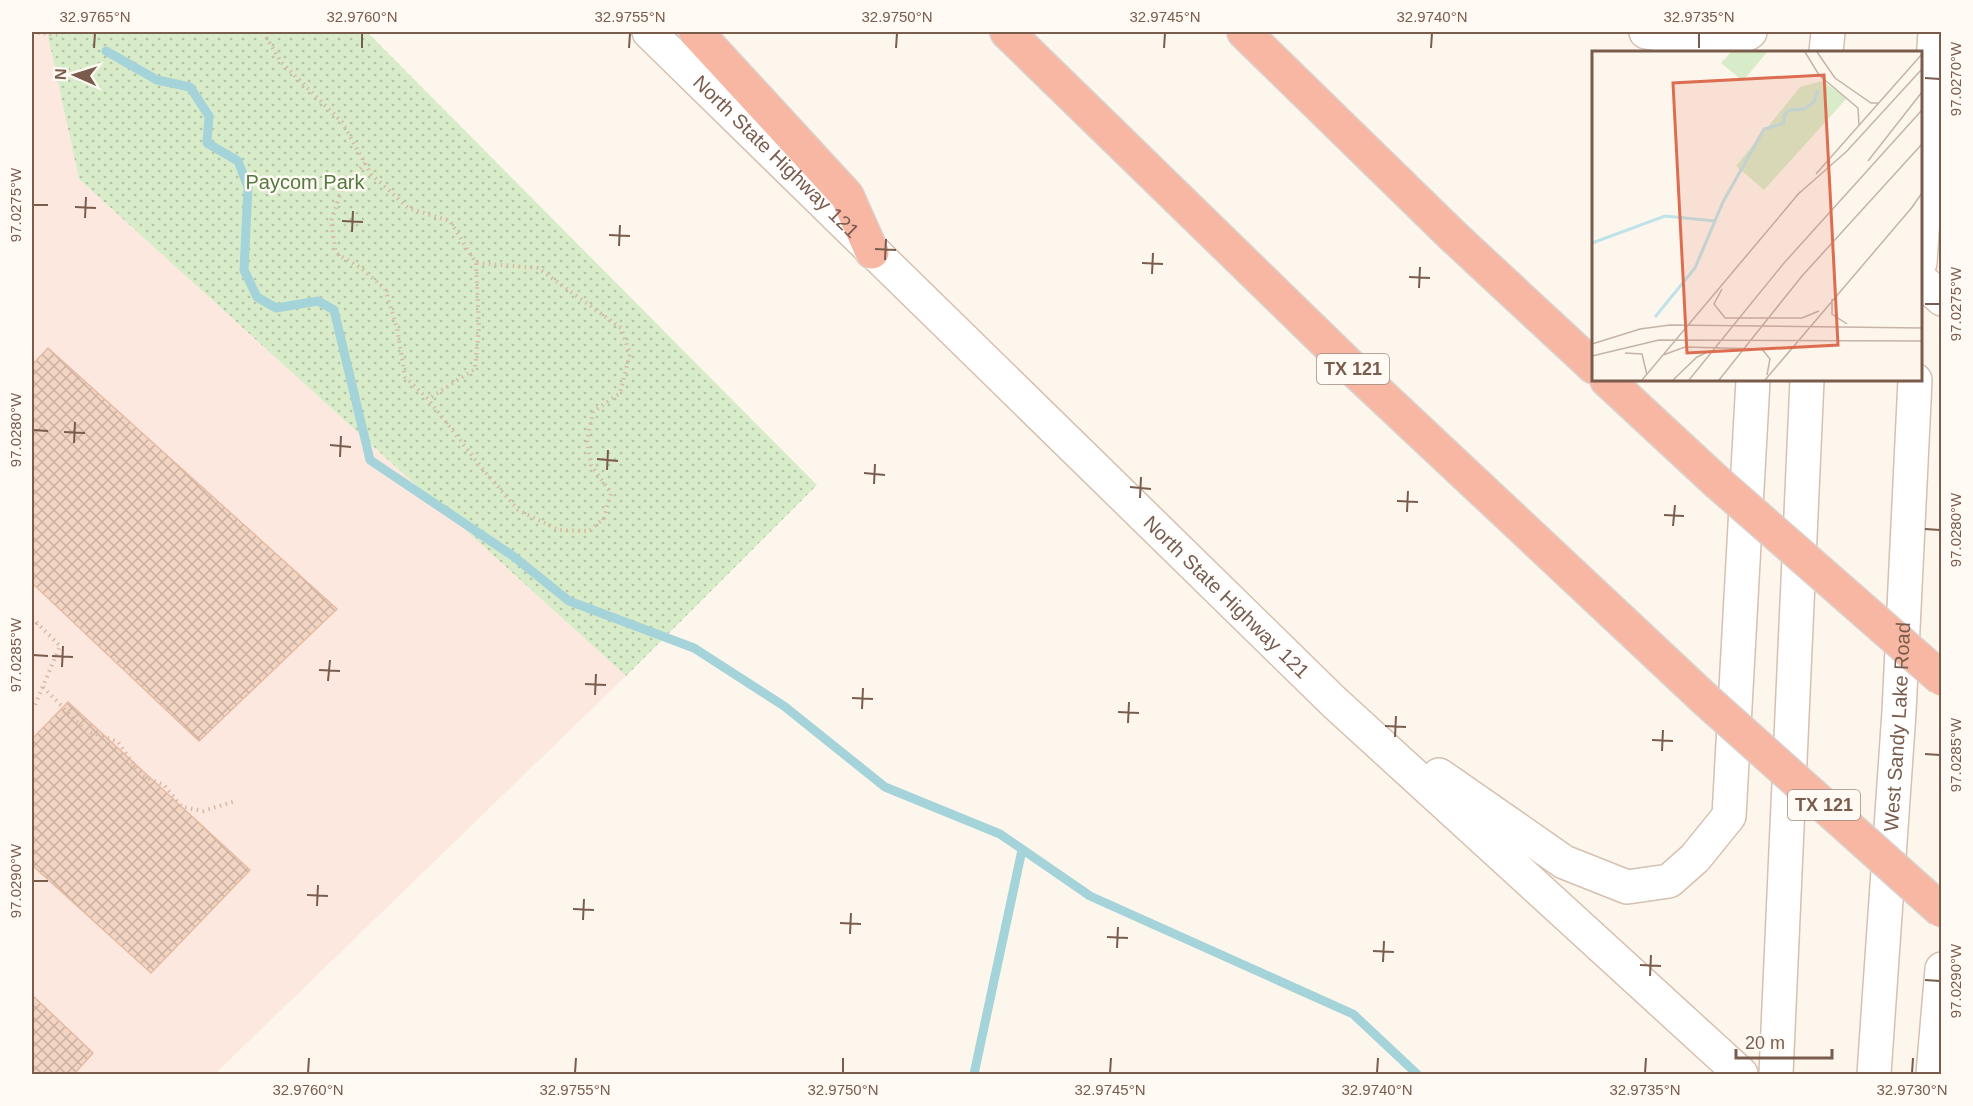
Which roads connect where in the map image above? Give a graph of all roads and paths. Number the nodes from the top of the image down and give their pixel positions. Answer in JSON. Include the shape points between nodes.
{"nodes":[{"id":1,"x":32,"y":32,"type":"edge"},
{"id":2,"x":62,"y":32,"type":"edge"},
{"id":3,"x":263,"y":32,"type":"edge"},
{"id":4,"x":649,"y":32,"type":"edge"},
{"id":5,"x":696,"y":32,"type":"edge"},
{"id":6,"x":1007,"y":32,"type":"edge"},
{"id":7,"x":1244,"y":32,"type":"edge"},
{"id":8,"x":1634,"y":32,"type":"edge"},
{"id":9,"x":1646,"y":32,"type":"edge"},
{"id":10,"x":1750,"y":32,"type":"edge"},
{"id":11,"x":1828,"y":32,"type":"edge"},
{"id":12,"x":1935,"y":32,"type":"edge"},
{"id":13,"x":1658,"y":51,"type":"edge"},
{"id":14,"x":1826,"y":51,"type":"edge"},
{"id":15,"x":365,"y":163,"type":"junction"},
{"id":16,"x":1922,"y":232,"type":"edge"},
{"id":17,"x":872,"y":252,"type":"junction"},
{"id":18,"x":476,"y":263,"type":"junction"},
{"id":19,"x":1922,"y":281,"type":"edge"},
{"id":20,"x":1941,"y":299,"type":"edge"},
{"id":21,"x":1592,"y":366,"type":"edge"},
{"id":22,"x":1608,"y":381,"type":"edge"},
{"id":23,"x":1753,"y":381,"type":"edge"},
{"id":24,"x":1808,"y":381,"type":"edge"},
{"id":25,"x":1915,"y":381,"type":"edge"},
{"id":26,"x":428,"y":399,"type":"junction"},
{"id":27,"x":32,"y":618,"type":"edge"},
{"id":28,"x":37,"y":623,"type":"junction"},
{"id":29,"x":32,"y":629,"type":"edge"},
{"id":30,"x":1941,"y":679,"type":"edge"},
{"id":31,"x":43,"y":687,"type":"junction"},
{"id":32,"x":1334,"y":702,"type":"junction"},
{"id":33,"x":32,"y":706,"type":"edge"},
{"id":34,"x":236,"y":801,"type":"dead end"},
{"id":35,"x":1941,"y":911,"type":"edge"},
{"id":36,"x":1941,"y":969,"type":"edge"},
{"id":37,"x":1741,"y":1074,"type":"edge"},
{"id":38,"x":1776,"y":1074,"type":"edge"},
{"id":39,"x":1874,"y":1074,"type":"edge"},
{"id":40,"x":1934,"y":1074,"type":"edge"}],
"edges":[{"from":1,"to":2,"type":"path"},
{"from":3,"to":15,"type":"path","via":[[281,62],[342,123]]},
{"from":4,"to":17,"type":"main road","name":"North State Highway 121"},
{"from":5,"to":17,"type":"highway","via":[[847,196]]},
{"from":6,"to":35,"type":"highway","number":"TX 121","bridge":true,"via":[[1351,367],[1706,700]]},
{"from":7,"to":21,"type":"highway"},
{"from":8,"to":13,"type":"main road"},
{"from":9,"to":10,"type":"main road","via":[[1690,39]]},
{"from":11,"to":14,"type":"main road"},
{"from":12,"to":16,"type":"main road"},
{"from":15,"to":18,"type":"path","via":[[370,174],[408,207],[450,221]]},
{"from":15,"to":26,"type":"path","via":[[341,191],[331,222],[336,253],[385,289],[397,328],[405,377]]},
{"from":17,"to":32,"type":"main road","name":"North State Highway 121"},
{"from":18,"to":26,"type":"path","via":[[475,369]]},
{"from":18,"to":26,"type":"path","via":[[538,268],[621,328],[630,354],[620,393],[593,412],[586,440],[591,465],[610,493],[604,518],[589,531],[559,530],[518,510]]},
{"from":19,"to":20,"type":"main road"},
{"from":22,"to":30,"type":"highway","bridge":true},
{"from":23,"to":32,"type":"main road","via":[[1729,816],[1695,858],[1669,881],[1627,887],[1564,862]]},
{"from":24,"to":38,"type":"main road"},
{"from":25,"to":39,"type":"main road","name":"West Sandy Lake Road","via":[[1899,712]]},
{"from":27,"to":28,"type":"path"},
{"from":28,"to":29,"type":"path"},
{"from":28,"to":31,"type":"path","via":[[60,646]]},
{"from":31,"to":33,"type":"path"},
{"from":31,"to":34,"type":"path","via":[[85,730],[118,742],[142,776],[164,785],[182,807],[204,811]]},
{"from":32,"to":37,"type":"main road","name":"North State Highway 121"},
{"from":36,"to":40,"type":"main road"}]}
